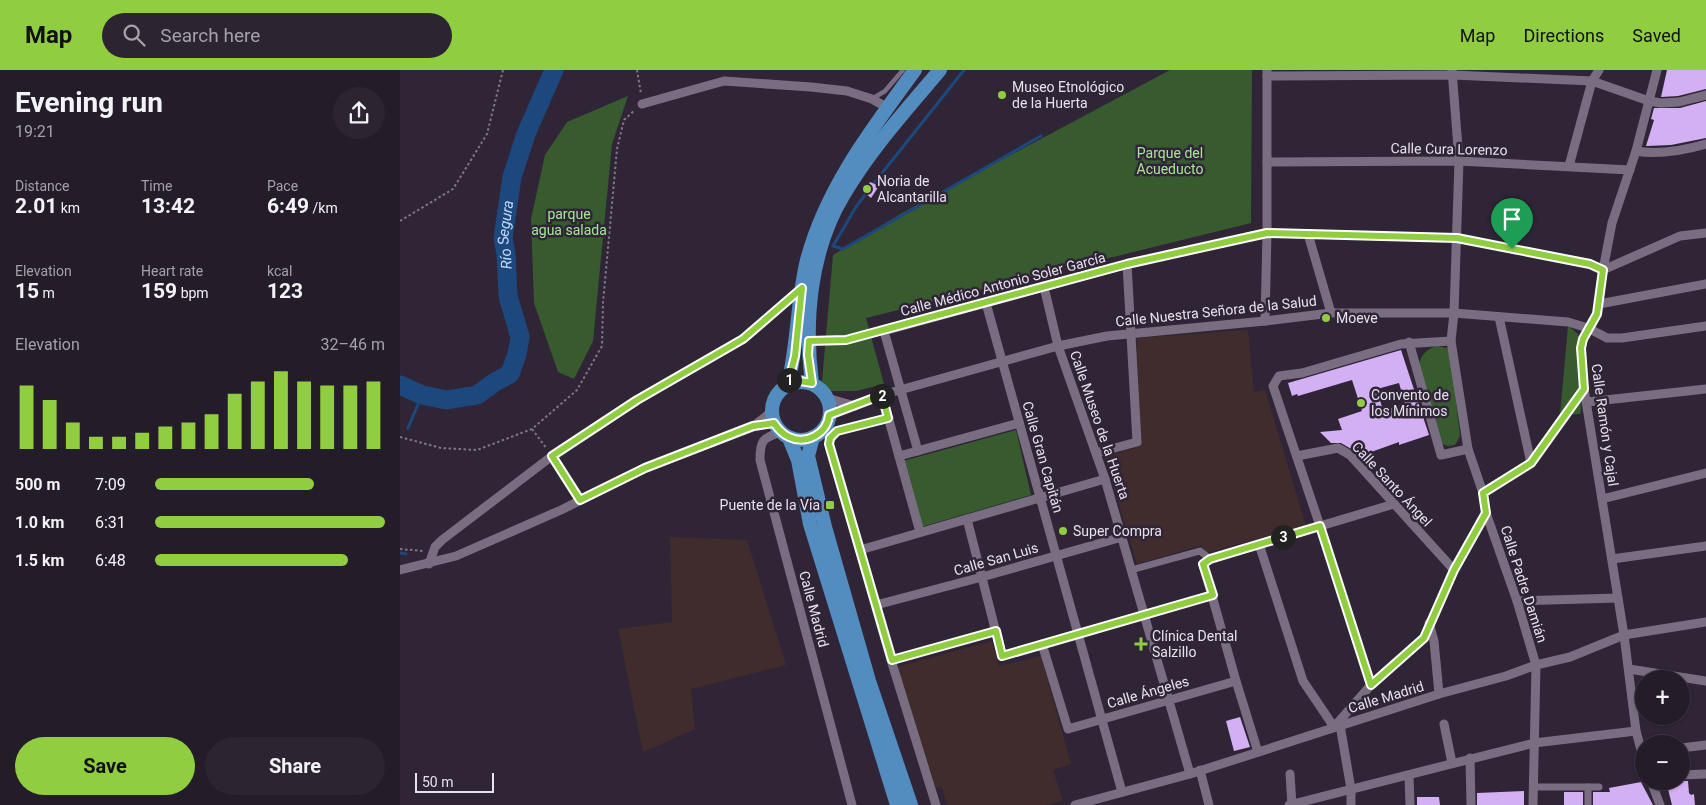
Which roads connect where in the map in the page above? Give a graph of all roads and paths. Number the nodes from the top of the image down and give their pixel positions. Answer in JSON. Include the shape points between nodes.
{"nodes":[{"id":1,"x":503,"y":70,"type":"edge"},
{"id":2,"x":637,"y":70,"type":"edge"},
{"id":3,"x":903,"y":70,"type":"edge"},
{"id":4,"x":916,"y":70,"type":"edge"},
{"id":5,"x":940,"y":70,"type":"edge"},
{"id":6,"x":1599,"y":70,"type":"edge"},
{"id":7,"x":1657,"y":70,"type":"edge"},
{"id":8,"x":1267,"y":73,"type":"edge"},
{"id":9,"x":1452,"y":73,"type":"edge"},
{"id":10,"x":1592,"y":81,"type":"junction"},
{"id":11,"x":1706,"y":95,"type":"edge"},
{"id":12,"x":872,"y":99,"type":"junction"},
{"id":13,"x":1649,"y":102,"type":"junction"},
{"id":14,"x":642,"y":104,"type":"junction"},
{"id":15,"x":888,"y":108,"type":"junction"},
{"id":16,"x":1706,"y":144,"type":"edge"},
{"id":17,"x":1636,"y":151,"type":"junction"},
{"id":18,"x":1267,"y":162,"type":"junction"},
{"id":19,"x":1459,"y":162,"type":"junction"},
{"id":20,"x":1569,"y":166,"type":"junction"},
{"id":21,"x":1630,"y":170,"type":"junction"},
{"id":22,"x":400,"y":221,"type":"edge"},
{"id":23,"x":1267,"y":233,"type":"junction"},
{"id":24,"x":1706,"y":233,"type":"edge"},
{"id":25,"x":1308,"y":234,"type":"junction"},
{"id":26,"x":1457,"y":238,"type":"junction"},
{"id":27,"x":1127,"y":264,"type":"junction"},
{"id":28,"x":1603,"y":270,"type":"junction"},
{"id":29,"x":1706,"y":284,"type":"edge"},
{"id":30,"x":1044,"y":287,"type":"junction"},
{"id":31,"x":802,"y":288,"type":"junction"},
{"id":32,"x":986,"y":303,"type":"junction"},
{"id":33,"x":1600,"y":304,"type":"junction"},
{"id":34,"x":1332,"y":313,"type":"junction"},
{"id":35,"x":1454,"y":313,"type":"junction"},
{"id":36,"x":1499,"y":316,"type":"junction"},
{"id":37,"x":1265,"y":321,"type":"junction"},
{"id":38,"x":1706,"y":326,"type":"edge"},
{"id":39,"x":1588,"y":328,"type":"junction"},
{"id":40,"x":884,"y":330,"type":"junction"},
{"id":41,"x":1131,"y":333,"type":"junction"},
{"id":42,"x":809,"y":341,"type":"junction"},
{"id":43,"x":1451,"y":341,"type":"junction"},
{"id":44,"x":1409,"y":342,"type":"junction"},
{"id":45,"x":1058,"y":346,"type":"junction"},
{"id":46,"x":1002,"y":362,"type":"junction"},
{"id":47,"x":812,"y":383,"type":"junction"},
{"id":48,"x":788,"y":384,"type":"junction"},
{"id":49,"x":1584,"y":389,"type":"junction"},
{"id":50,"x":1706,"y":389,"type":"edge"},
{"id":51,"x":901,"y":390,"type":"junction"},
{"id":52,"x":882,"y":395,"type":"junction"},
{"id":53,"x":827,"y":398,"type":"junction"},
{"id":54,"x":1587,"y":402,"type":"junction"},
{"id":55,"x":855,"y":406,"type":"junction"},
{"id":56,"x":829,"y":415,"type":"junction"},
{"id":57,"x":1567,"y":415,"type":"dead end"},
{"id":58,"x":888,"y":418,"type":"junction"},
{"id":59,"x":1562,"y":422,"type":"junction"},
{"id":60,"x":1020,"y":423,"type":"junction"},
{"id":61,"x":779,"y":426,"type":"junction"},
{"id":62,"x":532,"y":429,"type":"junction"},
{"id":63,"x":400,"y":437,"type":"edge"},
{"id":64,"x":813,"y":437,"type":"junction"},
{"id":65,"x":1468,"y":449,"type":"junction"},
{"id":66,"x":918,"y":451,"type":"junction"},
{"id":67,"x":1096,"y":453,"type":"junction"},
{"id":68,"x":552,"y":456,"type":"junction"},
{"id":69,"x":899,"y":456,"type":"junction"},
{"id":70,"x":1296,"y":456,"type":"junction"},
{"id":71,"x":1531,"y":463,"type":"junction"},
{"id":72,"x":1706,"y":473,"type":"edge"},
{"id":73,"x":1105,"y":478,"type":"junction"},
{"id":74,"x":1483,"y":493,"type":"junction"},
{"id":75,"x":1040,"y":497,"type":"junction"},
{"id":76,"x":1602,"y":499,"type":"junction"},
{"id":77,"x":580,"y":500,"type":"junction"},
{"id":78,"x":1394,"y":504,"type":"junction"},
{"id":79,"x":1486,"y":513,"type":"junction"},
{"id":80,"x":967,"y":518,"type":"junction"},
{"id":81,"x":1320,"y":526,"type":"junction"},
{"id":82,"x":920,"y":532,"type":"junction"},
{"id":83,"x":1122,"y":537,"type":"junction"},
{"id":84,"x":1259,"y":544,"type":"junction"},
{"id":85,"x":1706,"y":546,"type":"edge"},
{"id":86,"x":434,"y":547,"type":"junction"},
{"id":87,"x":400,"y":549,"type":"edge"},
{"id":88,"x":860,"y":550,"type":"junction"},
{"id":89,"x":1056,"y":556,"type":"junction"},
{"id":90,"x":1612,"y":559,"type":"junction"},
{"id":91,"x":1206,"y":561,"type":"junction"},
{"id":92,"x":429,"y":564,"type":"junction"},
{"id":93,"x":400,"y":570,"type":"edge"},
{"id":94,"x":1131,"y":570,"type":"junction"},
{"id":95,"x":1454,"y":570,"type":"junction"},
{"id":96,"x":982,"y":577,"type":"junction"},
{"id":97,"x":1213,"y":595,"type":"junction"},
{"id":98,"x":1618,"y":598,"type":"junction"},
{"id":99,"x":1517,"y":601,"type":"junction"},
{"id":100,"x":876,"y":605,"type":"junction"},
{"id":101,"x":1144,"y":615,"type":"junction"},
{"id":102,"x":1706,"y":622,"type":"edge"},
{"id":103,"x":1429,"y":623,"type":"junction"},
{"id":104,"x":996,"y":631,"type":"junction"},
{"id":105,"x":1078,"y":634,"type":"junction"},
{"id":106,"x":1624,"y":635,"type":"junction"},
{"id":107,"x":1042,"y":644,"type":"junction"},
{"id":108,"x":892,"y":660,"type":"junction"},
{"id":109,"x":1536,"y":665,"type":"junction"},
{"id":110,"x":1628,"y":669,"type":"junction"},
{"id":111,"x":1236,"y":681,"type":"junction"},
{"id":112,"x":1706,"y":681,"type":"edge"},
{"id":113,"x":1371,"y":685,"type":"junction"},
{"id":114,"x":1440,"y":694,"type":"junction"},
{"id":115,"x":1169,"y":700,"type":"junction"},
{"id":116,"x":1102,"y":720,"type":"junction"},
{"id":117,"x":1444,"y":724,"type":"dead end"},
{"id":118,"x":1337,"y":726,"type":"junction"},
{"id":119,"x":1636,"y":731,"type":"junction"},
{"id":120,"x":1637,"y":735,"type":"edge"},
{"id":121,"x":1534,"y":743,"type":"junction"},
{"id":122,"x":1706,"y":745,"type":"edge"},
{"id":123,"x":1690,"y":747,"type":"edge"},
{"id":124,"x":1258,"y":752,"type":"junction"},
{"id":125,"x":1470,"y":758,"type":"junction"},
{"id":126,"x":1452,"y":763,"type":"junction"},
{"id":127,"x":1200,"y":770,"type":"junction"},
{"id":128,"x":1190,"y":774,"type":"junction"},
{"id":129,"x":1290,"y":774,"type":"dead end"},
{"id":130,"x":1706,"y":774,"type":"edge"},
{"id":131,"x":1690,"y":775,"type":"edge"},
{"id":132,"x":1409,"y":776,"type":"junction"},
{"id":133,"x":1534,"y":786,"type":"junction"},
{"id":134,"x":1588,"y":787,"type":"junction"},
{"id":135,"x":1599,"y":787,"type":"dead end"},
{"id":136,"x":1351,"y":789,"type":"junction"},
{"id":137,"x":1655,"y":790,"type":"edge"},
{"id":138,"x":1122,"y":792,"type":"junction"},
{"id":139,"x":852,"y":805,"type":"edge"},
{"id":140,"x":897,"y":805,"type":"edge"},
{"id":141,"x":911,"y":805,"type":"edge"},
{"id":142,"x":936,"y":805,"type":"edge"},
{"id":143,"x":1075,"y":805,"type":"edge"},
{"id":144,"x":1209,"y":805,"type":"edge"},
{"id":145,"x":1291,"y":805,"type":"edge"},
{"id":146,"x":1351,"y":805,"type":"edge"},
{"id":147,"x":1410,"y":805,"type":"edge"},
{"id":148,"x":1471,"y":805,"type":"edge"},
{"id":149,"x":1534,"y":805,"type":"edge"},
{"id":150,"x":1588,"y":805,"type":"edge"},
{"id":151,"x":1660,"y":805,"type":"edge"}],
"edges":[{"from":1,"to":22,"type":"path","via":[[487,134],[453,189]]},
{"from":2,"to":14,"type":"path"},
{"from":3,"to":12,"type":"lane","via":[[885,91]]},
{"from":4,"to":15,"type":"main road"},
{"from":5,"to":42,"type":"main road","via":[[883,138],[842,197],[828,225],[813,284]]},
{"from":6,"to":10,"type":"street"},
{"from":7,"to":13,"type":"street","name":"Calle Ramón y Cajal"},
{"from":8,"to":9,"type":"street"},
{"from":8,"to":18,"type":"street"},
{"from":9,"to":10,"type":"street"},
{"from":9,"to":19,"type":"street","name":"Calle Padre Damián"},
{"from":10,"to":13,"type":"street"},
{"from":10,"to":20,"type":"street"},
{"from":11,"to":13,"type":"street","via":[[1679,102]]},
{"from":12,"to":14,"type":"street","via":[[848,91],[811,86],[724,81]]},
{"from":12,"to":15,"type":"street"},
{"from":13,"to":17,"type":"street","name":"Calle Ramón y Cajal"},
{"from":14,"to":62,"type":"path","via":[[624,120],[617,149],[602,302],[602,346],[576,390]]},
{"from":15,"to":31,"type":"main road","via":[[830,198],[817,227]]},
{"from":16,"to":17,"type":"street","via":[[1646,153]]},
{"from":17,"to":21,"type":"street","name":"Calle Ramón y Cajal"},
{"from":18,"to":19,"type":"street","name":"Calle Cura Lorenzo"},
{"from":18,"to":23,"type":"street"},
{"from":19,"to":20,"type":"street","name":"Calle Cura Lorenzo"},
{"from":19,"to":26,"type":"street","name":"Calle Padre Damián"},
{"from":20,"to":21,"type":"street","name":"Calle Cura Lorenzo"},
{"from":21,"to":28,"type":"street","name":"Calle Ramón y Cajal","via":[[1612,223]]},
{"from":23,"to":25,"type":"street","name":"Calle Médico Antonio Soler García"},
{"from":23,"to":27,"type":"street","name":"Calle Médico Antonio Soler García"},
{"from":23,"to":37,"type":"street"},
{"from":24,"to":28,"type":"street","via":[[1680,236]]},
{"from":25,"to":26,"type":"street","name":"Calle Médico Antonio Soler García"},
{"from":25,"to":34,"type":"street"},
{"from":26,"to":28,"type":"street","name":"Calle Médico Antonio Soler García","via":[[1590,264]]},
{"from":26,"to":35,"type":"street","name":"Calle Padre Damián"},
{"from":27,"to":30,"type":"street","name":"Calle Médico Antonio Soler García"},
{"from":27,"to":41,"type":"street"},
{"from":28,"to":33,"type":"street","name":"Calle Ramón y Cajal"},
{"from":29,"to":33,"type":"street"},
{"from":30,"to":32,"type":"street","name":"Calle Médico Antonio Soler García"},
{"from":30,"to":45,"type":"street","name":"Calle Museo de la Huerta"},
{"from":31,"to":48,"type":"main road","via":[[795,356]]},
{"from":31,"to":68,"type":"street","via":[[743,339],[637,400]]},
{"from":32,"to":40,"type":"street","name":"Calle Médico Antonio Soler García"},
{"from":32,"to":46,"type":"street","name":"Calle Gran Capitán"},
{"from":33,"to":39,"type":"street","name":"Calle Ramón y Cajal"},
{"from":34,"to":35,"type":"street","name":"Calle Nuestra Señora de la Salud"},
{"from":34,"to":37,"type":"street","name":"Calle Nuestra Señora de la Salud"},
{"from":35,"to":36,"type":"street","name":"Calle Nuestra Señora de la Salud"},
{"from":35,"to":43,"type":"street","name":"Calle Padre Damián"},
{"from":36,"to":39,"type":"street","name":"Calle Nuestra Señora de la Salud","via":[[1568,322]]},
{"from":36,"to":71,"type":"street"},
{"from":37,"to":41,"type":"street","name":"Calle Nuestra Señora de la Salud"},
{"from":38,"to":39,"type":"street","name":"Calle Nuestra Señora de la Salud","via":[[1622,338],[1608,338]]},
{"from":39,"to":49,"type":"street","name":"Calle Ramón y Cajal","via":[[1581,348]]},
{"from":40,"to":42,"type":"street","via":[[846,340]]},
{"from":40,"to":51,"type":"street"},
{"from":41,"to":45,"type":"street","name":"Calle Nuestra Señora de la Salud"},
{"from":41,"to":67,"type":"street","via":[[1137,442]]},
{"from":42,"to":47,"type":"main road"},
{"from":43,"to":44,"type":"street"},
{"from":43,"to":65,"type":"street","name":"Calle Padre Damián"},
{"from":44,"to":65,"type":"street","via":[[1441,454]]},
{"from":44,"to":70,"type":"street","via":[[1302,373],[1278,376],[1273,386]]},
{"from":45,"to":46,"type":"street","name":"Calle Nuestra Señora de la Salud"},
{"from":45,"to":67,"type":"street","name":"Calle Museo de la Huerta"},
{"from":46,"to":51,"type":"street","name":"Calle Nuestra Señora de la Salud"},
{"from":46,"to":60,"type":"street","name":"Calle Gran Capitán"},
{"from":47,"to":48,"type":"main road"},
{"from":47,"to":53,"type":"main road"},
{"from":48,"to":61,"type":"main road","via":[[779,390],[773,401]]},
{"from":49,"to":54,"type":"street","name":"Calle Ramón y Cajal"},
{"from":49,"to":59,"type":"street"},
{"from":50,"to":54,"type":"street"},
{"from":51,"to":52,"type":"street","name":"Calle Nuestra Señora de la Salud"},
{"from":51,"to":66,"type":"street"},
{"from":52,"to":55,"type":"street","name":"Calle Nuestra Señora de la Salud"},
{"from":52,"to":58,"type":"street"},
{"from":53,"to":55,"type":"street"},
{"from":53,"to":56,"type":"main road"},
{"from":54,"to":76,"type":"street","name":"Calle Ramón y Cajal"},
{"from":55,"to":56,"type":"street","name":"Calle Nuestra Señora de la Salud"},
{"from":56,"to":64,"type":"main road","via":[[823,430]]},
{"from":57,"to":59,"type":"street"},
{"from":58,"to":69,"type":"street"},
{"from":58,"to":88,"type":"street","via":[[837,431],[830,438],[829,444]]},
{"from":59,"to":71,"type":"street"},
{"from":60,"to":66,"type":"street"},
{"from":60,"to":75,"type":"street","name":"Calle Gran Capitán"},
{"from":61,"to":64,"type":"main road","via":[[802,440]]},
{"from":61,"to":77,"type":"street","via":[[753,426],[645,468]]},
{"from":61,"to":139,"type":"street","name":"Calle Madrid","via":[[761,443],[760,460]]},
{"from":61,"to":140,"type":"main road","via":[[798,460],[810,524]]},
{"from":62,"to":63,"type":"path","via":[[477,450],[441,448]]},
{"from":62,"to":68,"type":"path"},
{"from":64,"to":141,"type":"main road","via":[[808,456],[825,527],[868,681]]},
{"from":65,"to":74,"type":"street","name":"Calle Padre Damián"},
{"from":66,"to":69,"type":"street"},
{"from":67,"to":73,"type":"street","name":"Calle Museo de la Huerta"},
{"from":68,"to":77,"type":"path"},
{"from":68,"to":86,"type":"street"},
{"from":69,"to":82,"type":"street"},
{"from":70,"to":78,"type":"street","name":"Calle Santo Ángel","via":[[1338,448],[1350,454]]},
{"from":70,"to":81,"type":"street"},
{"from":71,"to":74,"type":"street"},
{"from":72,"to":76,"type":"street"},
{"from":73,"to":75,"type":"street"},
{"from":73,"to":83,"type":"street","name":"Calle Museo de la Huerta"},
{"from":74,"to":79,"type":"street","name":"Calle Padre Damián"},
{"from":75,"to":80,"type":"street"},
{"from":75,"to":89,"type":"street","name":"Calle Gran Capitán"},
{"from":76,"to":90,"type":"street","name":"Calle Ramón y Cajal"},
{"from":77,"to":92,"type":"street","via":[[456,556]]},
{"from":78,"to":81,"type":"street"},
{"from":78,"to":95,"type":"street","name":"Calle Santo Ángel"},
{"from":79,"to":95,"type":"street"},
{"from":79,"to":99,"type":"street","name":"Calle Padre Damián"},
{"from":80,"to":82,"type":"street"},
{"from":80,"to":96,"type":"street"},
{"from":81,"to":84,"type":"street"},
{"from":81,"to":113,"type":"street"},
{"from":82,"to":88,"type":"street"},
{"from":83,"to":89,"type":"street","name":"Calle San Luis"},
{"from":83,"to":94,"type":"street","name":"Calle Museo de la Huerta"},
{"from":84,"to":91,"type":"street"},
{"from":84,"to":118,"type":"street","via":[[1303,681]]},
{"from":85,"to":90,"type":"street"},
{"from":86,"to":87,"type":"path","via":[[426,551]]},
{"from":86,"to":92,"type":"street"},
{"from":88,"to":100,"type":"street"},
{"from":89,"to":96,"type":"street","name":"Calle San Luis"},
{"from":89,"to":105,"type":"street","name":"Calle Gran Capitán"},
{"from":90,"to":98,"type":"street","name":"Calle Ramón y Cajal"},
{"from":91,"to":94,"type":"street","via":[[1200,551]]},
{"from":91,"to":97,"type":"street"},
{"from":92,"to":93,"type":"street"},
{"from":94,"to":101,"type":"street","name":"Calle Museo de la Huerta"},
{"from":95,"to":103,"type":"street"},
{"from":96,"to":100,"type":"street","name":"Calle San Luis"},
{"from":96,"to":104,"type":"street"},
{"from":97,"to":101,"type":"street"},
{"from":97,"to":111,"type":"street"},
{"from":98,"to":99,"type":"street"},
{"from":98,"to":106,"type":"street","name":"Calle Ramón y Cajal"},
{"from":99,"to":109,"type":"street","name":"Calle Padre Damián"},
{"from":100,"to":108,"type":"street"},
{"from":101,"to":105,"type":"street"},
{"from":101,"to":115,"type":"street","name":"Calle Museo de la Huerta"},
{"from":102,"to":106,"type":"street","name":"Calle Madrid"},
{"from":103,"to":113,"type":"street","via":[[1424,638]]},
{"from":103,"to":114,"type":"street"},
{"from":104,"to":107,"type":"street","via":[[1002,656]]},
{"from":104,"to":108,"type":"street"},
{"from":105,"to":107,"type":"street"},
{"from":105,"to":116,"type":"street","name":"Calle Gran Capitán"},
{"from":106,"to":109,"type":"street","name":"Calle Madrid","via":[[1570,657]]},
{"from":106,"to":110,"type":"street","name":"Calle Ramón y Cajal"},
{"from":107,"to":116,"type":"street","name":"Calle Ángeles","via":[[1068,729]]},
{"from":108,"to":142,"type":"street"},
{"from":109,"to":114,"type":"street","name":"Calle Madrid"},
{"from":109,"to":121,"type":"street","name":"Calle Padre Damián"},
{"from":110,"to":112,"type":"street"},
{"from":110,"to":119,"type":"street","name":"Calle Ramón y Cajal"},
{"from":111,"to":115,"type":"street","name":"Calle Ángeles"},
{"from":111,"to":124,"type":"street"},
{"from":113,"to":118,"type":"street"},
{"from":114,"to":118,"type":"street","name":"Calle Madrid"},
{"from":115,"to":116,"type":"street","name":"Calle Ángeles"},
{"from":115,"to":128,"type":"street","name":"Calle Museo de la Huerta"},
{"from":116,"to":138,"type":"street","name":"Calle Gran Capitán"},
{"from":117,"to":126,"type":"street"},
{"from":118,"to":124,"type":"street","name":"Calle Madrid"},
{"from":118,"to":136,"type":"street"},
{"from":119,"to":120,"type":"street","name":"Calle Ramón y Cajal"},
{"from":119,"to":121,"type":"street"},
{"from":121,"to":125,"type":"street"},
{"from":121,"to":133,"type":"street","name":"Calle Padre Damián"},
{"from":122,"to":123,"type":"street"},
{"from":124,"to":127,"type":"street","name":"Calle Madrid"},
{"from":125,"to":126,"type":"street"},
{"from":125,"to":148,"type":"street"},
{"from":126,"to":132,"type":"street"},
{"from":127,"to":128,"type":"street","name":"Calle Madrid"},
{"from":127,"to":144,"type":"street"},
{"from":128,"to":138,"type":"street","name":"Calle Madrid"},
{"from":129,"to":145,"type":"street"},
{"from":130,"to":131,"type":"street"},
{"from":132,"to":136,"type":"street"},
{"from":132,"to":147,"type":"street"},
{"from":133,"to":134,"type":"street"},
{"from":133,"to":149,"type":"street","name":"Calle Padre Damián"},
{"from":134,"to":135,"type":"street"},
{"from":134,"to":150,"type":"street"},
{"from":136,"to":145,"type":"street"},
{"from":136,"to":146,"type":"street"},
{"from":137,"to":151,"type":"street"},
{"from":138,"to":143,"type":"street","name":"Calle Madrid"}]}
